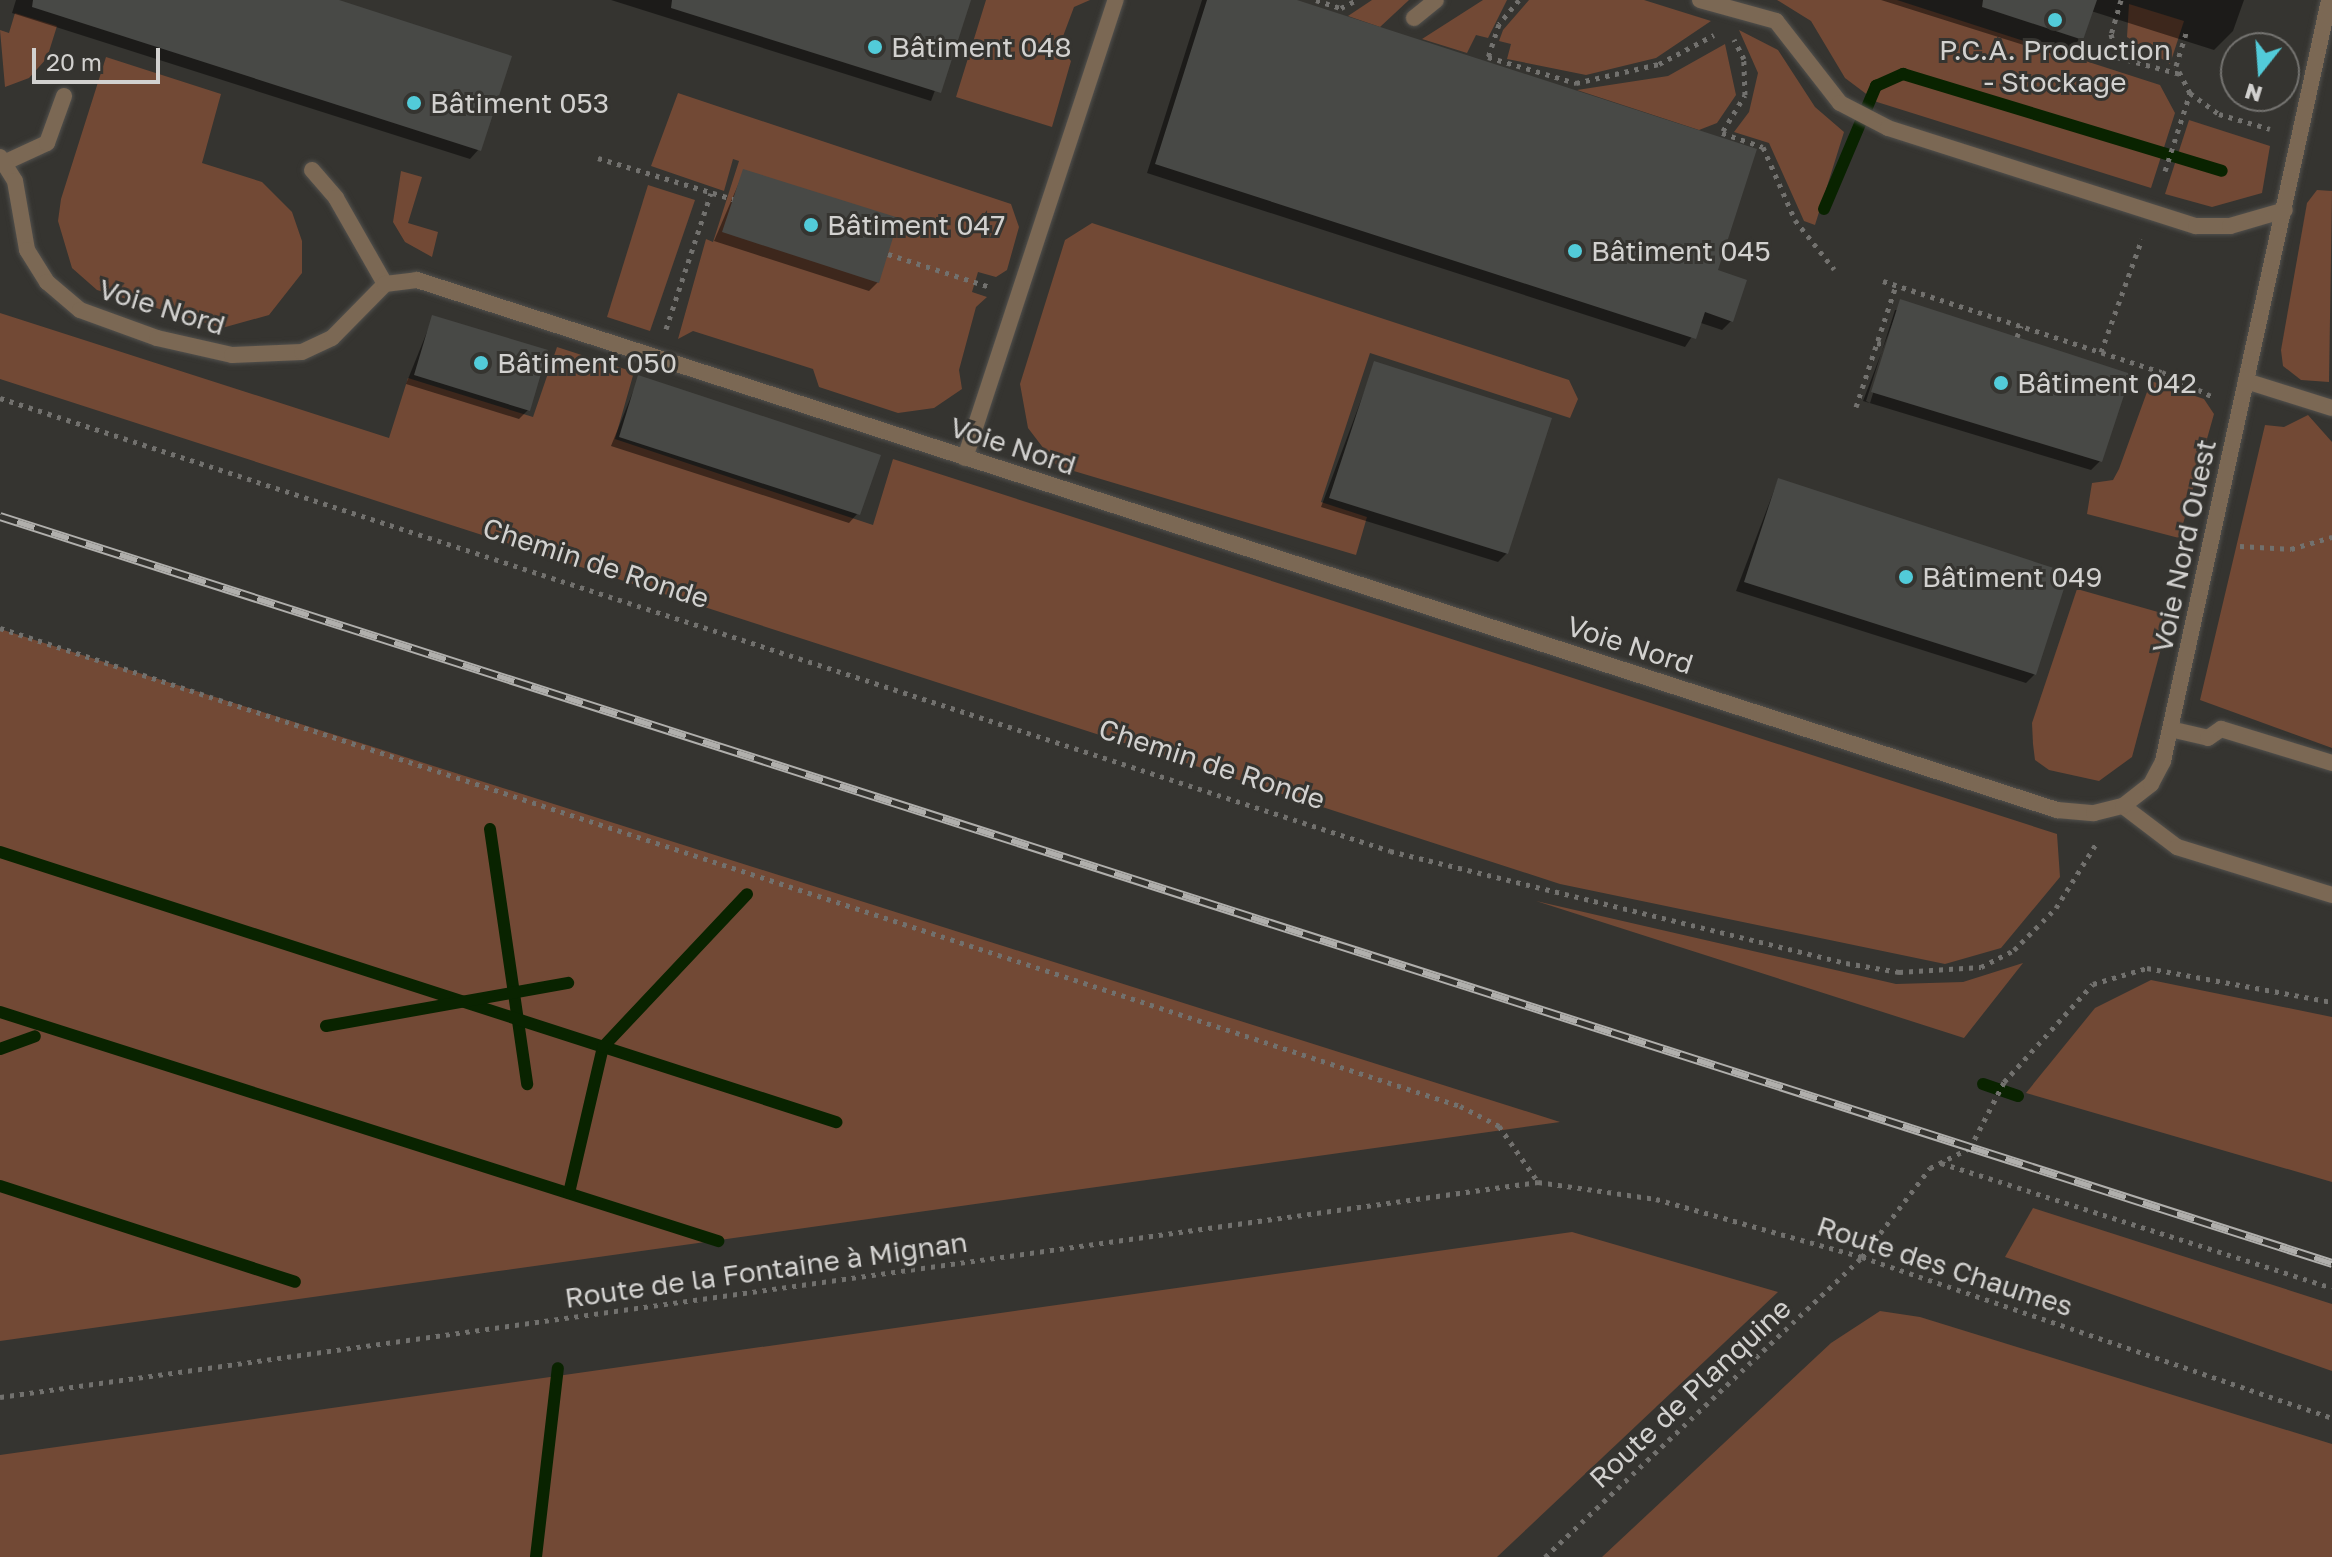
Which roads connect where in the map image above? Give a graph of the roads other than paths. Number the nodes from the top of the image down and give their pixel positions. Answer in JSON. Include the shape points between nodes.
{"nodes":[{"id":1,"x":1116,"y":0,"type":"edge"},
{"id":2,"x":1436,"y":0,"type":"edge"},
{"id":3,"x":1700,"y":0,"type":"edge"},
{"id":4,"x":2329,"y":0,"type":"edge"},
{"id":5,"x":1414,"y":18,"type":"dead end"},
{"id":6,"x":64,"y":96,"type":"dead end"},
{"id":7,"x":4,"y":159,"type":"edge"},
{"id":8,"x":312,"y":170,"type":"dead end"},
{"id":9,"x":2285,"y":210,"type":"junction"},
{"id":10,"x":385,"y":284,"type":"junction"},
{"id":11,"x":2246,"y":381,"type":"junction"},
{"id":12,"x":2332,"y":408,"type":"edge"},
{"id":13,"x":965,"y":458,"type":"junction"},
{"id":14,"x":2170,"y":729,"type":"junction"},
{"id":15,"x":2332,"y":763,"type":"edge"},
{"id":16,"x":2123,"y":806,"type":"junction"},
{"id":17,"x":2332,"y":895,"type":"edge"}],
"edges":[{"from":1,"to":13,"type":"street"},
{"from":2,"to":5,"type":"street"},
{"from":3,"to":9,"type":"street","via":[[1776,21],[1859,115],[2196,226],[2214,229]]},
{"from":4,"to":9,"type":"street","name":"Voie Nord Ouest"},
{"from":6,"to":7,"type":"street","via":[[47,143]]},
{"from":7,"to":10,"type":"street","name":"Voie Nord","via":[[27,250],[47,282],[80,310],[128,329],[232,355],[302,352],[332,338]]},
{"from":8,"to":10,"type":"street","via":[[336,198]]},
{"from":9,"to":11,"type":"street","name":"Voie Nord Ouest"},
{"from":10,"to":13,"type":"street","name":"Voie Nord","via":[[417,280]]},
{"from":11,"to":12,"type":"street"},
{"from":11,"to":14,"type":"street","name":"Voie Nord Ouest"},
{"from":13,"to":16,"type":"street","name":"Voie Nord","via":[[2057,810]]},
{"from":14,"to":15,"type":"street","via":[[2208,738],[2221,729]]},
{"from":14,"to":16,"type":"street","name":"Voie Nord Ouest","via":[[2159,774]]},
{"from":16,"to":17,"type":"street","via":[[2177,847]]}]}
